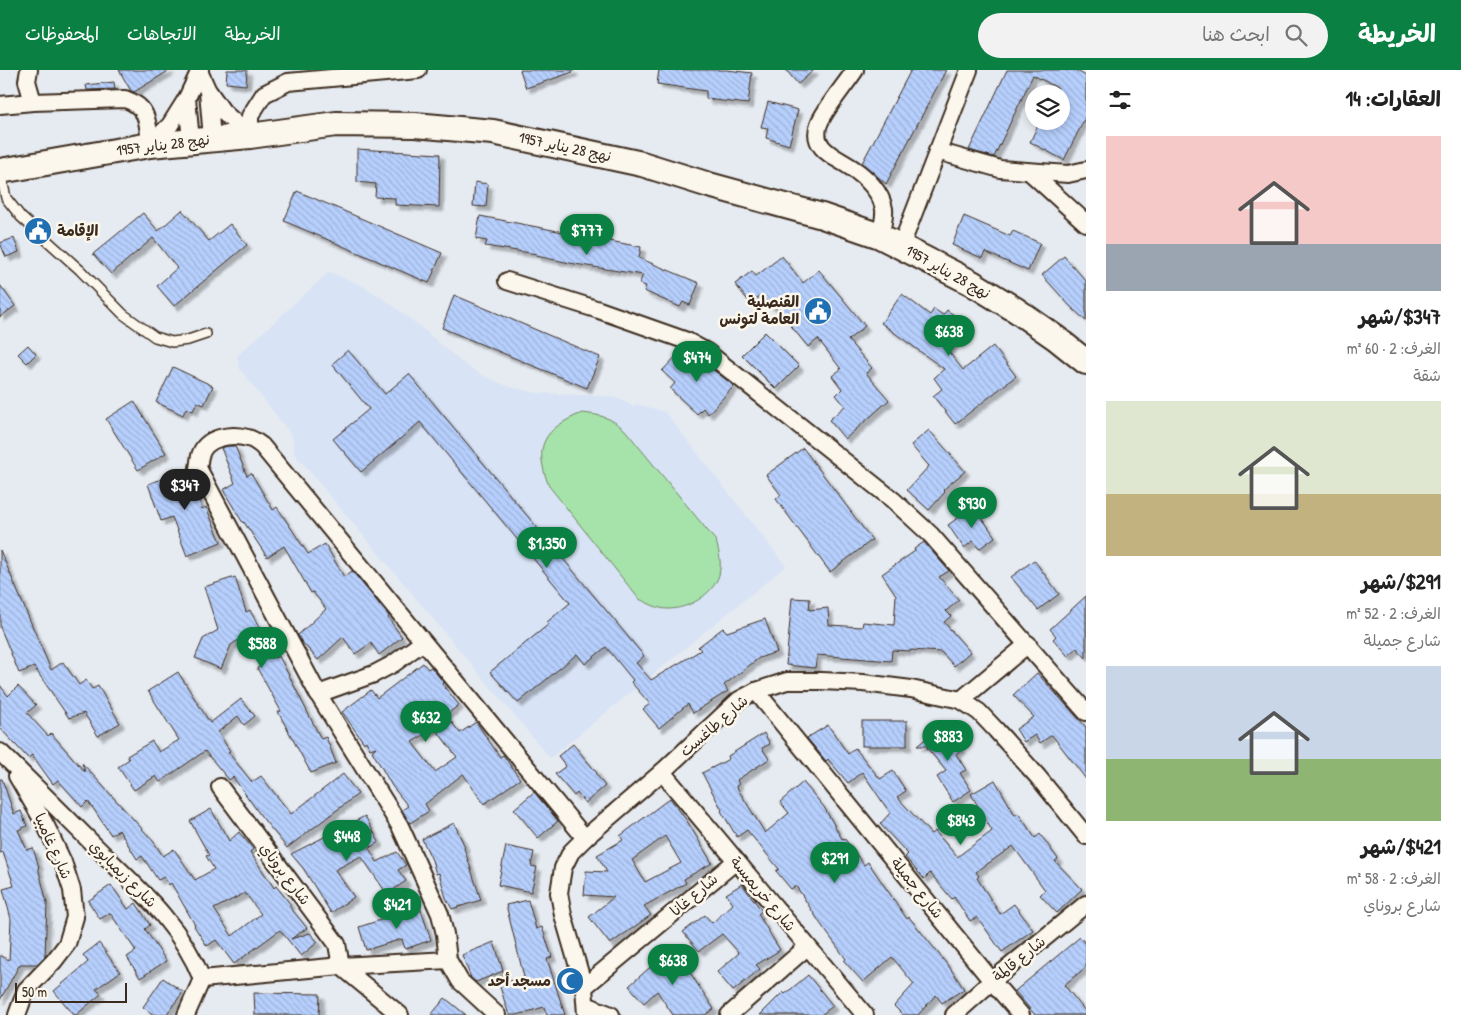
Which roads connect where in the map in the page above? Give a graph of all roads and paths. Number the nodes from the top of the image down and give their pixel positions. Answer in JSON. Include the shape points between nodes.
{"nodes":[{"id":1,"x":29,"y":70,"type":"edge"},
{"id":2,"x":418,"y":70,"type":"edge"},
{"id":3,"x":855,"y":70,"type":"edge"},
{"id":4,"x":969,"y":70,"type":"edge"},
{"id":5,"x":200,"y":71,"type":"edge"},
{"id":6,"x":208,"y":91,"type":"junction"},
{"id":7,"x":187,"y":98,"type":"junction"},
{"id":8,"x":33,"y":102,"type":"junction"},
{"id":9,"x":0,"y":105,"type":"edge"},
{"id":10,"x":250,"y":136,"type":"junction"},
{"id":11,"x":202,"y":140,"type":"junction"},
{"id":12,"x":150,"y":145,"type":"junction"},
{"id":13,"x":937,"y":151,"type":"junction"},
{"id":14,"x":1086,"y":170,"type":"edge"},
{"id":15,"x":0,"y":171,"type":"edge"},
{"id":16,"x":1030,"y":172,"type":"junction"},
{"id":17,"x":1086,"y":223,"type":"edge"},
{"id":18,"x":880,"y":236,"type":"junction"},
{"id":19,"x":901,"y":246,"type":"junction"},
{"id":20,"x":507,"y":281,"type":"dead end"},
{"id":21,"x":206,"y":334,"type":"dead end"},
{"id":22,"x":1086,"y":362,"type":"edge"},
{"id":23,"x":422,"y":642,"type":"junction"},
{"id":24,"x":1028,"y":644,"type":"junction"},
{"id":25,"x":756,"y":691,"type":"junction"},
{"id":26,"x":318,"y":694,"type":"junction"},
{"id":27,"x":961,"y":700,"type":"junction"},
{"id":28,"x":1086,"y":712,"type":"edge"},
{"id":29,"x":3,"y":754,"type":"edge"},
{"id":30,"x":662,"y":772,"type":"junction"},
{"id":31,"x":220,"y":787,"type":"dead end"},
{"id":32,"x":1086,"y":836,"type":"edge"},
{"id":33,"x":585,"y":838,"type":"junction"},
{"id":34,"x":736,"y":861,"type":"junction"},
{"id":35,"x":1086,"y":904,"type":"edge"},
{"id":36,"x":807,"y":947,"type":"junction"},
{"id":37,"x":448,"y":960,"type":"junction"},
{"id":38,"x":341,"y":966,"type":"junction"},
{"id":39,"x":202,"y":979,"type":"junction"},
{"id":40,"x":992,"y":981,"type":"junction"},
{"id":41,"x":584,"y":987,"type":"junction"},
{"id":42,"x":586,"y":1010,"type":"edge"},
{"id":43,"x":17,"y":1015,"type":"edge"},
{"id":44,"x":186,"y":1015,"type":"edge"},
{"id":45,"x":400,"y":1015,"type":"edge"},
{"id":46,"x":496,"y":1015,"type":"edge"},
{"id":47,"x":611,"y":1015,"type":"edge"},
{"id":48,"x":729,"y":1015,"type":"edge"},
{"id":49,"x":865,"y":1015,"type":"edge"},
{"id":50,"x":954,"y":1015,"type":"edge"},
{"id":51,"x":1021,"y":1015,"type":"edge"}],
"edges":[{"from":1,"to":8,"type":"street","via":[[27,77]]},
{"from":2,"to":10,"type":"street","via":[[288,82],[264,94],[250,116]]},
{"from":3,"to":18,"type":"street","via":[[822,118],[818,137],[823,150],[853,168],[877,192],[884,210]]},
{"from":4,"to":13,"type":"street"},
{"from":5,"to":6,"type":"street"},
{"from":5,"to":7,"type":"street"},
{"from":6,"to":10,"type":"street","via":[[223,112]]},
{"from":6,"to":11,"type":"street"},
{"from":7,"to":11,"type":"street"},
{"from":7,"to":12,"type":"street","via":[[170,125]]},
{"from":8,"to":9,"type":"street"},
{"from":8,"to":12,"type":"street","via":[[131,101],[147,118]]},
{"from":10,"to":11,"type":"street","name":"نهج 28 يناير 1957"},
{"from":10,"to":18,"type":"street","name":"نهج 28 يناير 1957","via":[[336,124],[416,125],[493,132],[642,164]]},
{"from":11,"to":12,"type":"street","name":"نهج 28 يناير 1957"},
{"from":12,"to":15,"type":"street","name":"نهج 28 يناير 1957"},
{"from":13,"to":16,"type":"street","via":[[1000,169]]},
{"from":13,"to":19,"type":"street"},
{"from":14,"to":16,"type":"street","via":[[1068,174]]},
{"from":15,"to":21,"type":"lane","via":[[6,198],[21,217],[124,314],[156,337],[172,342]]},
{"from":16,"to":17,"type":"street"},
{"from":18,"to":19,"type":"street","name":"نهج 28 يناير 1957"},
{"from":19,"to":22,"type":"street","name":"نهج 28 يناير 1957","via":[[1016,310]]},
{"from":20,"to":24,"type":"street","via":[[687,341],[707,352],[906,512],[931,535]]},
{"from":23,"to":26,"type":"street","via":[[374,674]]},
{"from":23,"to":26,"type":"street","via":[[262,446],[248,438],[218,438],[200,455],[198,468]]},
{"from":23,"to":33,"type":"street"},
{"from":24,"to":27,"type":"street"},
{"from":24,"to":28,"type":"street"},
{"from":25,"to":27,"type":"street","name":"شارع طاغست","via":[[787,681],[822,681],[911,689]]},
{"from":25,"to":30,"type":"street","name":"شارع طاغست","via":[[739,700]]},
{"from":25,"to":40,"type":"street","name":"شارع جميلة"},
{"from":26,"to":37,"type":"street","via":[[400,826],[440,914]]},
{"from":27,"to":32,"type":"street","name":"شارع طاغست","via":[[979,712],[996,730]]},
{"from":29,"to":39,"type":"street","name":"شارع زيمبابوي","via":[[159,909],[184,941]]},
{"from":29,"to":43,"type":"street","name":"شارع غامبيا","via":[[46,826],[63,862],[72,890],[74,917],[67,944],[26,990]]},
{"from":30,"to":33,"type":"street","name":"شارع طاغست"},
{"from":30,"to":34,"type":"street","name":"شارع خريميسة"},
{"from":31,"to":38,"type":"street","name":"شارع بروناي","via":[[337,944]]},
{"from":33,"to":41,"type":"street","name":"شارع طاغست","via":[[571,852],[563,868],[559,893]]},
{"from":34,"to":36,"type":"street","name":"شارع خريميسة"},
{"from":34,"to":41,"type":"street","name":"شارع غانا"},
{"from":35,"to":40,"type":"street","name":"شارع قالمة"},
{"from":36,"to":48,"type":"street"},
{"from":36,"to":49,"type":"street","name":"شارع خريميسة"},
{"from":37,"to":38,"type":"street"},
{"from":37,"to":46,"type":"street","via":[[460,981]]},
{"from":38,"to":39,"type":"street"},
{"from":38,"to":45,"type":"street"},
{"from":39,"to":44,"type":"street"},
{"from":40,"to":50,"type":"street","name":"شارع قالمة"},
{"from":40,"to":51,"type":"street","name":"شارع جميلة"},
{"from":41,"to":42,"type":"street","name":"شارع طاغست"},
{"from":42,"to":47,"type":"street"}]}
